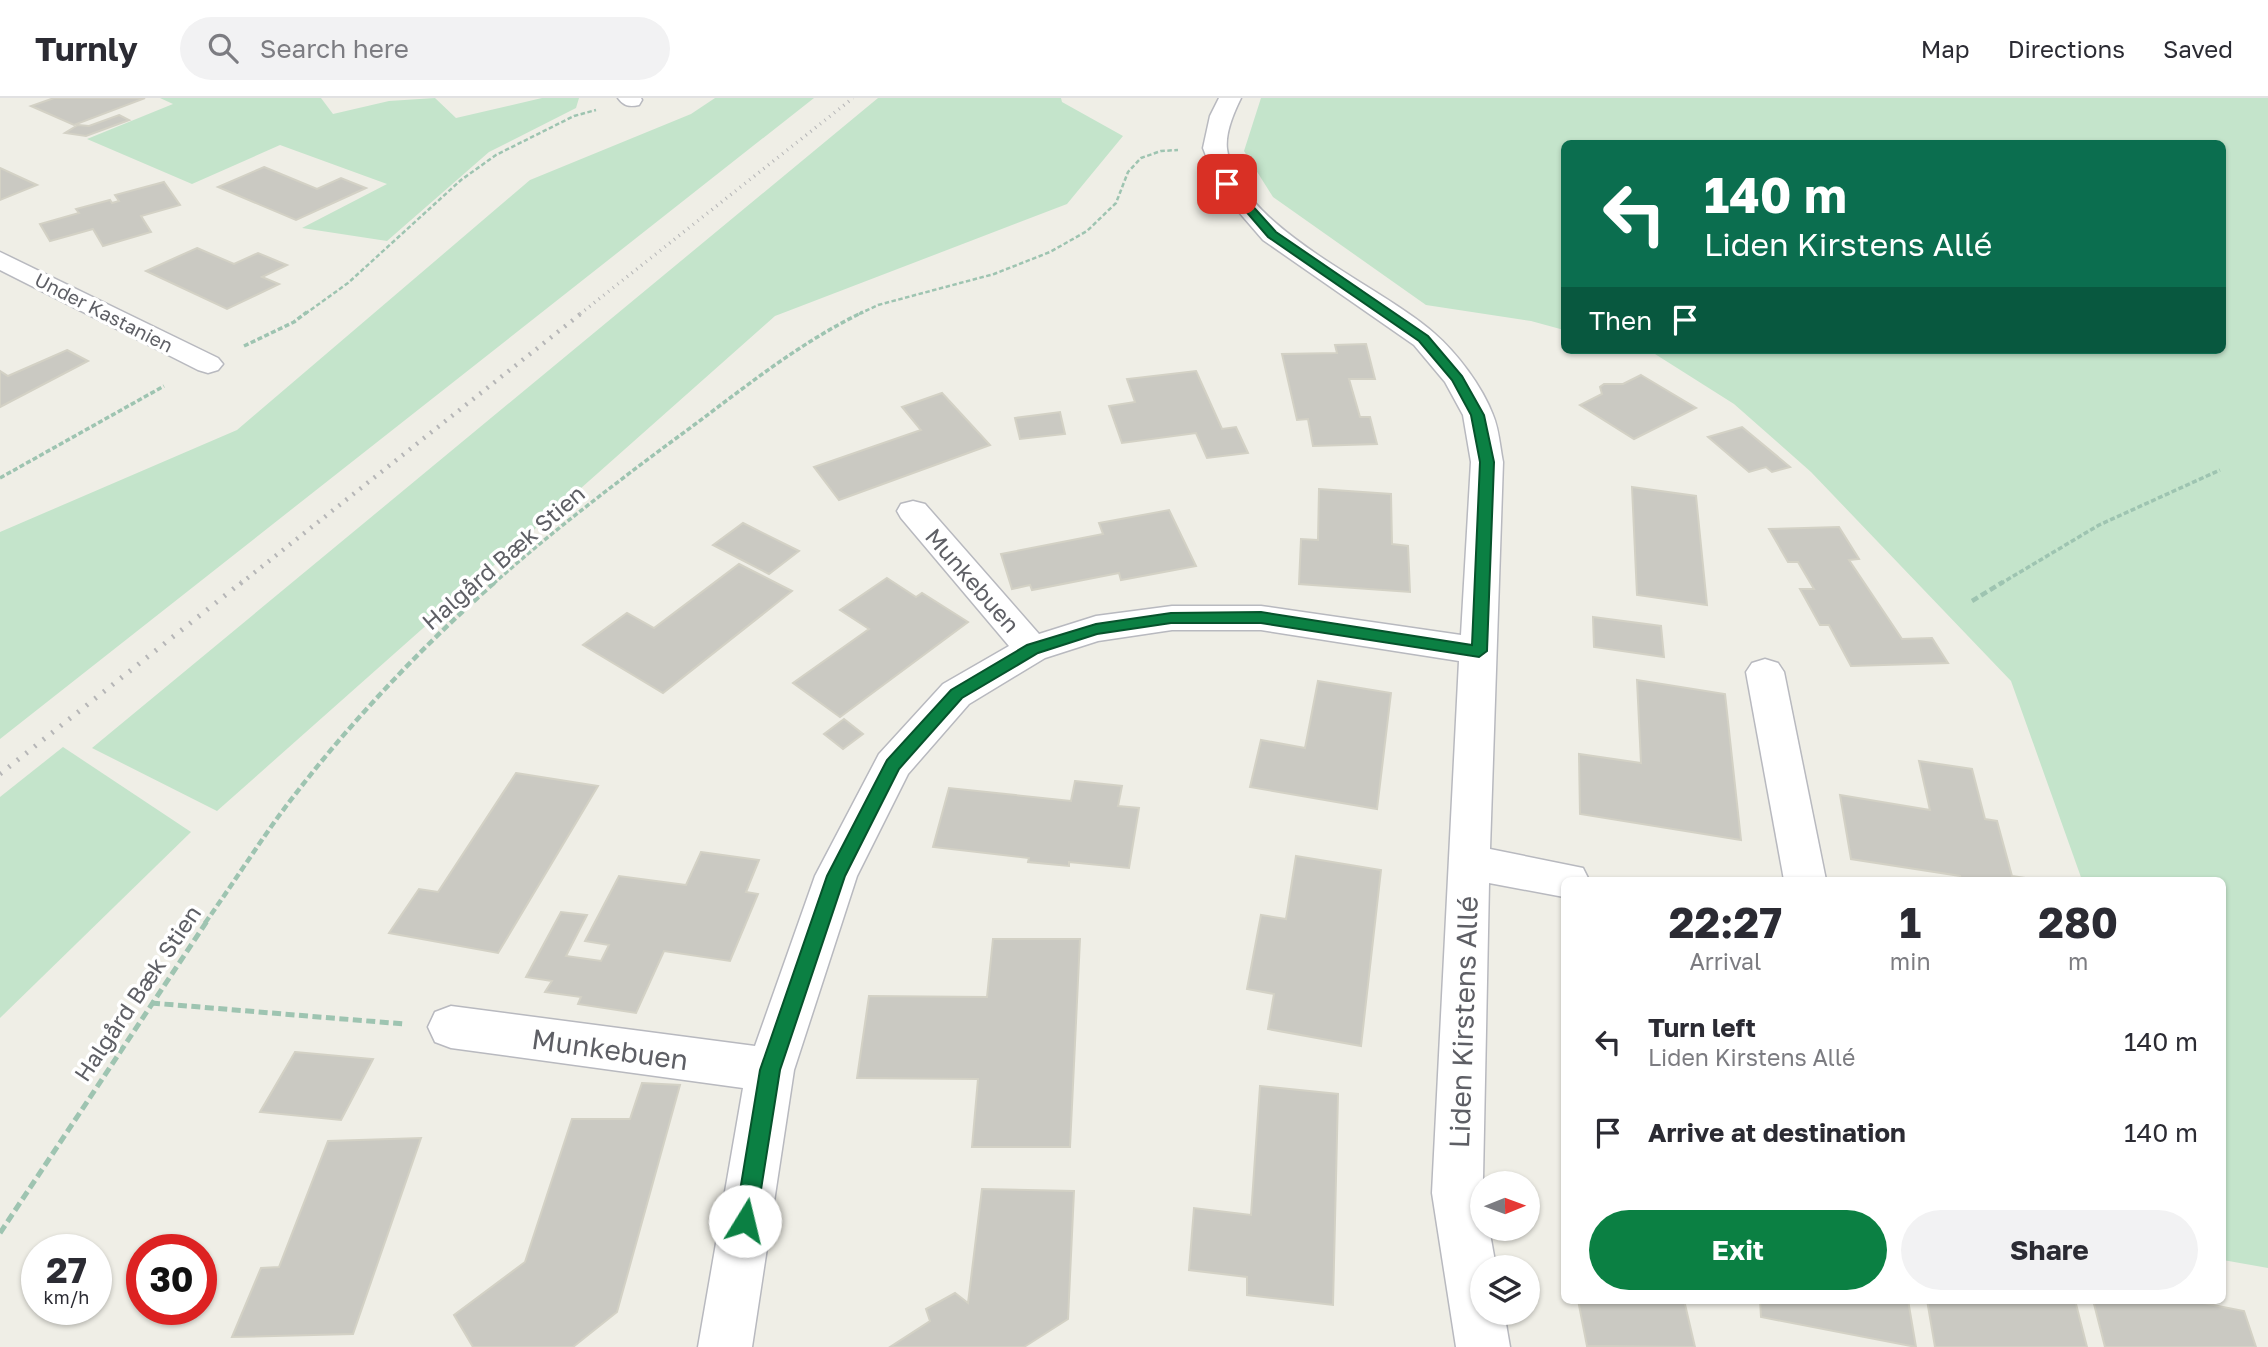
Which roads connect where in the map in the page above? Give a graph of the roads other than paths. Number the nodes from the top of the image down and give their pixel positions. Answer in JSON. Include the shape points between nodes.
{"nodes":[{"id":1,"x":1230,"y":98,"type":"edge"},
{"id":2,"x":0,"y":260,"type":"edge"},
{"id":3,"x":208,"y":364,"type":"road end"},
{"id":4,"x":913,"y":511,"type":"dead end"},
{"id":5,"x":1032,"y":649,"type":"junction"},
{"id":6,"x":1479,"y":651,"type":"junction"},
{"id":7,"x":1765,"y":672,"type":"dead end"},
{"id":8,"x":1468,"y":862,"type":"junction"},
{"id":9,"x":1804,"y":877,"type":"edge"},
{"id":10,"x":1561,"y":879,"type":"edge"},
{"id":11,"x":451,"y":1027,"type":"road end"},
{"id":12,"x":770,"y":1070,"type":"junction"},
{"id":13,"x":725,"y":1347,"type":"edge"},
{"id":14,"x":1483,"y":1347,"type":"edge"}],
"edges":[{"from":1,"to":6,"type":"street","name":"Liden Kirstens Allé","via":[[1215,148],[1227,184],[1272,234],[1424,339],[1458,379],[1478,415],[1487,462]]},
{"from":2,"to":3,"type":"street","name":"Under Kastanien"},
{"from":4,"to":5,"type":"street","name":"Munkebuen"},
{"from":5,"to":6,"type":"street","name":"Munkebuen","via":[[1096,629],[1171,618],[1261,618]]},
{"from":5,"to":12,"type":"street","name":"Munkebuen","via":[[956,694],[893,765],[836,876]]},
{"from":6,"to":8,"type":"street","name":"Liden Kirstens Allé"},
{"from":7,"to":9,"type":"street"},
{"from":8,"to":10,"type":"street","name":"Liden Kirstens Allé"},
{"from":8,"to":14,"type":"street","name":"Liden Kirstens Allé","via":[[1457,1193]]},
{"from":11,"to":12,"type":"street","name":"Munkebuen"},
{"from":12,"to":13,"type":"street","name":"Munkebuen"}]}
